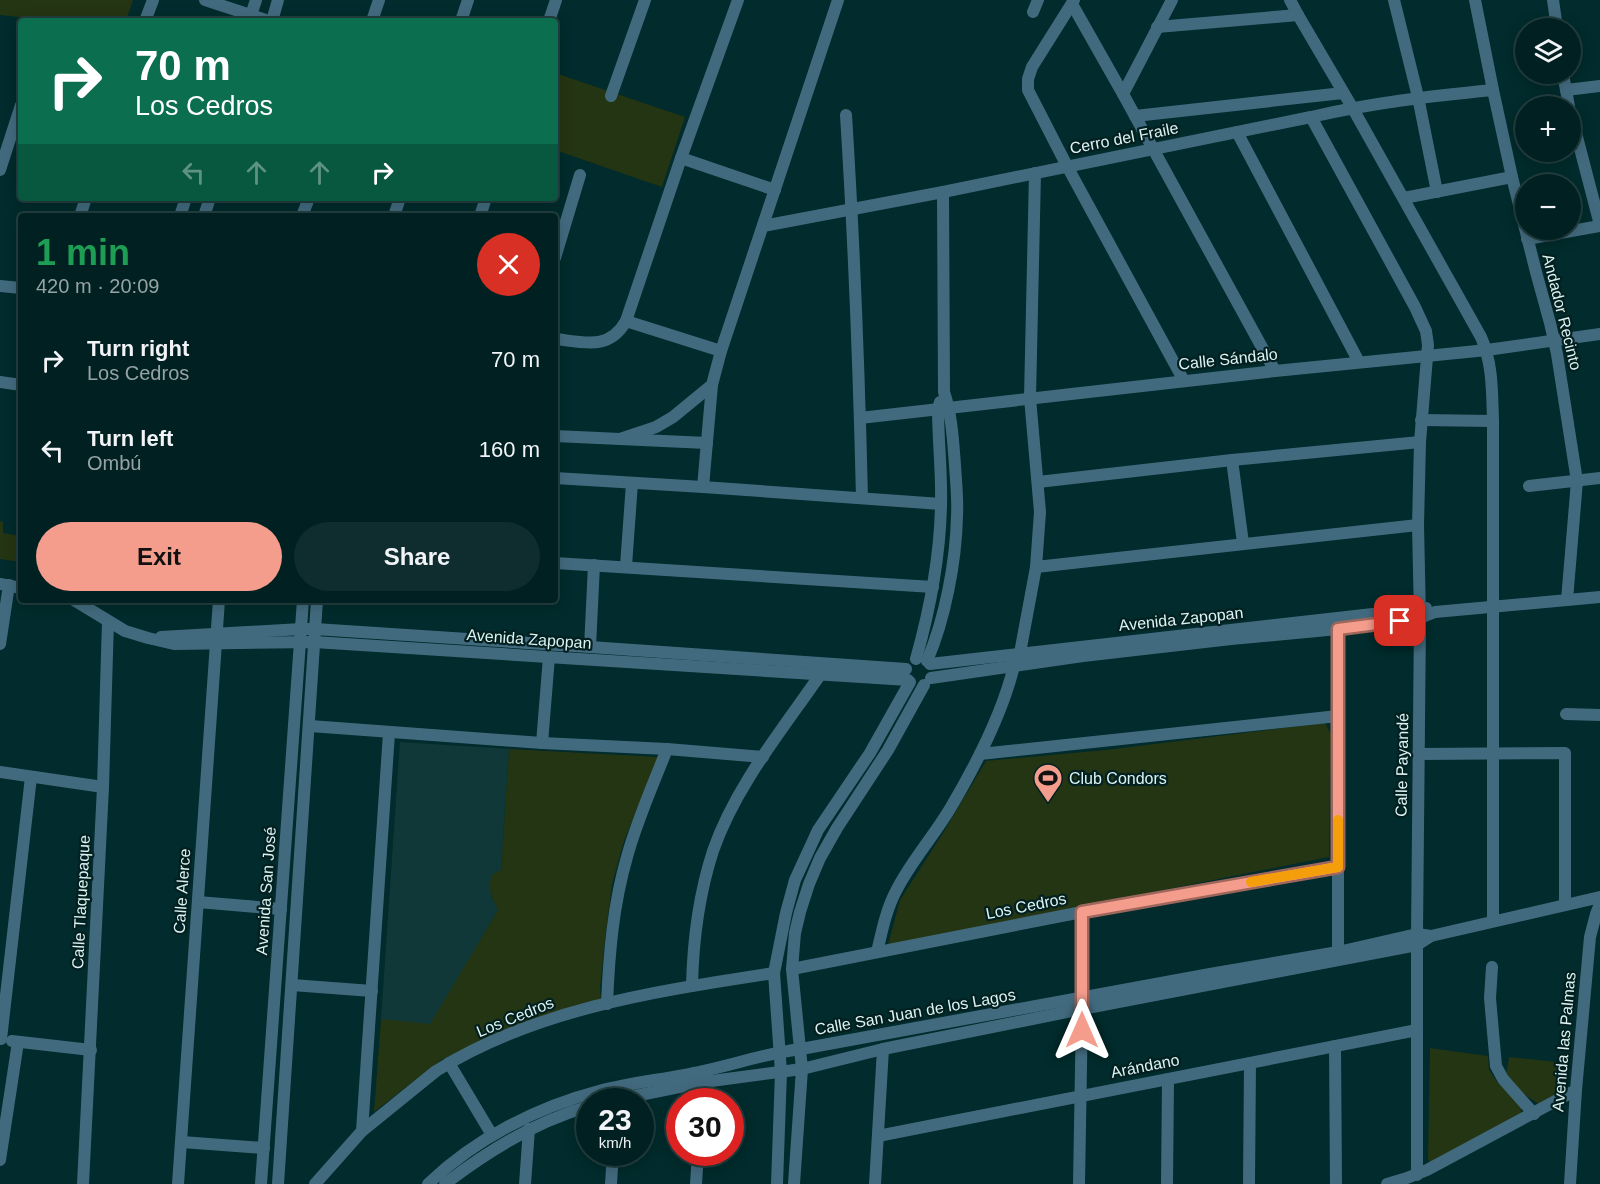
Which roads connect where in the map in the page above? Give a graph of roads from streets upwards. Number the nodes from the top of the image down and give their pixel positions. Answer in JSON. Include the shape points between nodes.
{"nodes":[{"id":1,"x":153,"y":0,"type":"edge"},
{"id":2,"x":205,"y":0,"type":"edge"},
{"id":3,"x":256,"y":0,"type":"edge"},
{"id":4,"x":278,"y":0,"type":"edge"},
{"id":5,"x":379,"y":0,"type":"edge"},
{"id":6,"x":468,"y":0,"type":"edge"},
{"id":7,"x":556,"y":0,"type":"edge"},
{"id":8,"x":645,"y":0,"type":"edge"},
{"id":9,"x":738,"y":0,"type":"edge"},
{"id":10,"x":838,"y":0,"type":"edge"},
{"id":11,"x":1038,"y":0,"type":"edge"},
{"id":12,"x":1172,"y":0,"type":"edge"},
{"id":13,"x":1290,"y":0,"type":"edge"},
{"id":14,"x":1394,"y":0,"type":"edge"},
{"id":15,"x":1475,"y":0,"type":"edge"},
{"id":16,"x":1553,"y":0,"type":"edge"},
{"id":17,"x":1073,"y":2,"type":"edge"},
{"id":18,"x":1033,"y":12,"type":"dead end"},
{"id":19,"x":1298,"y":15,"type":"junction"},
{"id":20,"x":147,"y":18,"type":"edge"},
{"id":21,"x":250,"y":18,"type":"edge"},
{"id":22,"x":271,"y":18,"type":"edge"},
{"id":23,"x":373,"y":18,"type":"edge"},
{"id":24,"x":462,"y":18,"type":"edge"},
{"id":25,"x":550,"y":18,"type":"edge"},
{"id":26,"x":1556,"y":18,"type":"edge"},
{"id":27,"x":1157,"y":27,"type":"junction"},
{"id":28,"x":1565,"y":84,"type":"edge"},
{"id":29,"x":1600,"y":86,"type":"edge"},
{"id":30,"x":1492,"y":90,"type":"junction"},
{"id":31,"x":1566,"y":90,"type":"junction"},
{"id":32,"x":1343,"y":93,"type":"junction"},
{"id":33,"x":1123,"y":94,"type":"junction"},
{"id":34,"x":611,"y":96,"type":"dead end"},
{"id":35,"x":1567,"y":96,"type":"edge"},
{"id":36,"x":1418,"y":97,"type":"junction"},
{"id":37,"x":1352,"y":107,"type":"junction"},
{"id":38,"x":18,"y":114,"type":"edge"},
{"id":39,"x":846,"y":115,"type":"dead end"},
{"id":40,"x":1135,"y":116,"type":"junction"},
{"id":41,"x":1311,"y":117,"type":"junction"},
{"id":42,"x":1237,"y":132,"type":"junction"},
{"id":43,"x":1153,"y":149,"type":"junction"},
{"id":44,"x":1581,"y":151,"type":"edge"},
{"id":45,"x":681,"y":158,"type":"junction"},
{"id":46,"x":1067,"y":166,"type":"junction"},
{"id":47,"x":0,"y":170,"type":"edge"},
{"id":48,"x":1035,"y":173,"type":"junction"},
{"id":49,"x":580,"y":175,"type":"dead end"},
{"id":50,"x":1512,"y":177,"type":"junction"},
{"id":51,"x":1515,"y":189,"type":"edge"},
{"id":52,"x":775,"y":190,"type":"junction"},
{"id":53,"x":943,"y":192,"type":"junction"},
{"id":54,"x":1437,"y":192,"type":"junction"},
{"id":55,"x":1404,"y":198,"type":"junction"},
{"id":56,"x":852,"y":208,"type":"junction"},
{"id":57,"x":1600,"y":225,"type":"edge"},
{"id":58,"x":763,"y":226,"type":"junction"},
{"id":59,"x":1581,"y":229,"type":"edge"},
{"id":60,"x":1527,"y":240,"type":"edge"},
{"id":61,"x":558,"y":248,"type":"edge"},
{"id":62,"x":0,"y":286,"type":"edge"},
{"id":63,"x":18,"y":288,"type":"edge"},
{"id":64,"x":623,"y":326,"type":"junction"},
{"id":65,"x":1600,"y":334,"type":"edge"},
{"id":66,"x":558,"y":339,"type":"edge"},
{"id":67,"x":1555,"y":340,"type":"junction"},
{"id":68,"x":1487,"y":350,"type":"junction"},
{"id":69,"x":721,"y":351,"type":"junction"},
{"id":70,"x":1427,"y":356,"type":"junction"},
{"id":71,"x":1359,"y":362,"type":"junction"},
{"id":72,"x":1275,"y":371,"type":"junction"},
{"id":73,"x":1184,"y":381,"type":"junction"},
{"id":74,"x":0,"y":382,"type":"edge"},
{"id":75,"x":18,"y":385,"type":"edge"},
{"id":76,"x":712,"y":385,"type":"junction"},
{"id":77,"x":1030,"y":398,"type":"junction"},
{"id":78,"x":943,"y":409,"type":"junction"},
{"id":79,"x":860,"y":418,"type":"junction"},
{"id":80,"x":1422,"y":420,"type":"junction"},
{"id":81,"x":1493,"y":421,"type":"junction"},
{"id":82,"x":558,"y":435,"type":"edge"},
{"id":83,"x":620,"y":439,"type":"junction"},
{"id":84,"x":1420,"y":442,"type":"junction"},
{"id":85,"x":707,"y":443,"type":"junction"},
{"id":86,"x":1232,"y":460,"type":"junction"},
{"id":87,"x":558,"y":478,"type":"edge"},
{"id":88,"x":1600,"y":478,"type":"edge"},
{"id":89,"x":1577,"y":481,"type":"junction"},
{"id":90,"x":1038,"y":482,"type":"junction"},
{"id":91,"x":632,"y":483,"type":"junction"},
{"id":92,"x":1529,"y":486,"type":"dead end"},
{"id":93,"x":703,"y":487,"type":"junction"},
{"id":94,"x":862,"y":498,"type":"junction"},
{"id":95,"x":941,"y":504,"type":"junction"},
{"id":96,"x":1418,"y":525,"type":"junction"},
{"id":97,"x":1243,"y":543,"type":"junction"},
{"id":98,"x":558,"y":563,"type":"edge"},
{"id":99,"x":594,"y":565,"type":"junction"},
{"id":100,"x":626,"y":567,"type":"junction"},
{"id":101,"x":1036,"y":567,"type":"junction"},
{"id":102,"x":10,"y":586,"type":"edge"},
{"id":103,"x":933,"y":587,"type":"junction"},
{"id":104,"x":1600,"y":597,"type":"edge"},
{"id":105,"x":1568,"y":600,"type":"junction"},
{"id":106,"x":79,"y":603,"type":"edge"},
{"id":107,"x":219,"y":603,"type":"edge"},
{"id":108,"x":303,"y":603,"type":"edge"},
{"id":109,"x":317,"y":603,"type":"edge"},
{"id":110,"x":1494,"y":606,"type":"junction"},
{"id":111,"x":1420,"y":613,"type":"junction"},
{"id":112,"x":108,"y":621,"type":"junction"},
{"id":113,"x":301,"y":629,"type":"junction"},
{"id":114,"x":1338,"y":629,"type":"junction"},
{"id":115,"x":315,"y":636,"type":"junction"},
{"id":116,"x":216,"y":639,"type":"junction"},
{"id":117,"x":300,"y":642,"type":"junction"},
{"id":118,"x":0,"y":644,"type":"edge"},
{"id":119,"x":590,"y":646,"type":"junction"},
{"id":120,"x":1020,"y":653,"type":"junction"},
{"id":121,"x":549,"y":657,"type":"junction"},
{"id":122,"x":924,"y":661,"type":"junction"},
{"id":123,"x":1014,"y":666,"type":"junction"},
{"id":124,"x":820,"y":675,"type":"junction"},
{"id":125,"x":908,"y":677,"type":"junction"},
{"id":126,"x":928,"y":682,"type":"junction"},
{"id":127,"x":1566,"y":714,"type":"dead end"},
{"id":128,"x":1338,"y":716,"type":"junction"},
{"id":129,"x":1600,"y":716,"type":"edge"},
{"id":130,"x":310,"y":726,"type":"junction"},
{"id":131,"x":389,"y":733,"type":"junction"},
{"id":132,"x":542,"y":743,"type":"junction"},
{"id":133,"x":667,"y":749,"type":"junction"},
{"id":134,"x":1494,"y":752,"type":"junction"},
{"id":135,"x":980,"y":754,"type":"junction"},
{"id":136,"x":1419,"y":754,"type":"junction"},
{"id":137,"x":763,"y":757,"type":"junction"},
{"id":138,"x":0,"y":772,"type":"edge"},
{"id":139,"x":31,"y":777,"type":"junction"},
{"id":140,"x":103,"y":787,"type":"junction"},
{"id":141,"x":1338,"y":867,"type":"junction"},
{"id":142,"x":1600,"y":897,"type":"edge"},
{"id":143,"x":198,"y":902,"type":"junction"},
{"id":144,"x":1600,"y":904,"type":"edge"},
{"id":145,"x":1565,"y":905,"type":"junction"},
{"id":146,"x":281,"y":909,"type":"junction"},
{"id":147,"x":1082,"y":912,"type":"junction"},
{"id":148,"x":1493,"y":921,"type":"junction"},
{"id":149,"x":1417,"y":940,"type":"junction"},
{"id":150,"x":1595,"y":947,"type":"edge"},
{"id":151,"x":877,"y":952,"type":"junction"},
{"id":152,"x":1338,"y":952,"type":"junction"},
{"id":153,"x":1492,"y":967,"type":"dead end"},
{"id":154,"x":792,"y":969,"type":"junction"},
{"id":155,"x":774,"y":973,"type":"junction"},
{"id":156,"x":292,"y":985,"type":"junction"},
{"id":157,"x":692,"y":986,"type":"junction"},
{"id":158,"x":372,"y":991,"type":"junction"},
{"id":159,"x":1082,"y":1003,"type":"junction"},
{"id":160,"x":606,"y":1004,"type":"junction"},
{"id":161,"x":1417,"y":1030,"type":"junction"},
{"id":162,"x":0,"y":1039,"type":"edge"},
{"id":163,"x":18,"y":1042,"type":"junction"},
{"id":164,"x":1335,"y":1046,"type":"junction"},
{"id":165,"x":801,"y":1049,"type":"junction"},
{"id":166,"x":883,"y":1049,"type":"junction"},
{"id":167,"x":91,"y":1050,"type":"junction"},
{"id":168,"x":780,"y":1051,"type":"junction"},
{"id":169,"x":449,"y":1063,"type":"junction"},
{"id":170,"x":1250,"y":1063,"type":"junction"},
{"id":171,"x":802,"y":1069,"type":"junction"},
{"id":172,"x":781,"y":1072,"type":"junction"},
{"id":173,"x":270,"y":1075,"type":"junction"},
{"id":174,"x":285,"y":1075,"type":"junction"},
{"id":175,"x":1168,"y":1079,"type":"junction"},
{"id":176,"x":704,"y":1082,"type":"junction"},
{"id":177,"x":703,"y":1088,"type":"edge"},
{"id":178,"x":1576,"y":1090,"type":"junction"},
{"id":179,"x":654,"y":1093,"type":"edge"},
{"id":180,"x":1081,"y":1095,"type":"junction"},
{"id":181,"x":576,"y":1110,"type":"edge"},
{"id":182,"x":1534,"y":1114,"type":"junction"},
{"id":183,"x":529,"y":1129,"type":"junction"},
{"id":184,"x":362,"y":1131,"type":"junction"},
{"id":185,"x":492,"y":1135,"type":"junction"},
{"id":186,"x":878,"y":1136,"type":"junction"},
{"id":187,"x":182,"y":1142,"type":"junction"},
{"id":188,"x":264,"y":1148,"type":"junction"},
{"id":189,"x":0,"y":1160,"type":"edge"},
{"id":190,"x":612,"y":1166,"type":"edge"},
{"id":191,"x":697,"y":1166,"type":"edge"},
{"id":192,"x":1417,"y":1175,"type":"junction"},
{"id":193,"x":1076,"y":1183,"type":"edge"},
{"id":194,"x":84,"y":1184,"type":"edge"},
{"id":195,"x":178,"y":1184,"type":"edge"},
{"id":196,"x":261,"y":1184,"type":"edge"},
{"id":197,"x":278,"y":1184,"type":"edge"},
{"id":198,"x":315,"y":1184,"type":"edge"},
{"id":199,"x":428,"y":1184,"type":"edge"},
{"id":200,"x":446,"y":1184,"type":"edge"},
{"id":201,"x":525,"y":1184,"type":"edge"},
{"id":202,"x":610,"y":1184,"type":"edge"},
{"id":203,"x":696,"y":1184,"type":"edge"},
{"id":204,"x":777,"y":1184,"type":"edge"},
{"id":205,"x":794,"y":1184,"type":"edge"},
{"id":206,"x":875,"y":1184,"type":"edge"},
{"id":207,"x":1167,"y":1184,"type":"edge"},
{"id":208,"x":1249,"y":1184,"type":"edge"},
{"id":209,"x":1336,"y":1184,"type":"edge"},
{"id":210,"x":1387,"y":1184,"type":"edge"},
{"id":211,"x":1570,"y":1184,"type":"edge"}],
"edges":[{"from":1,"to":20,"type":"street"},
{"from":2,"to":21,"type":"street"},
{"from":3,"to":21,"type":"street"},
{"from":4,"to":22,"type":"street"},
{"from":5,"to":23,"type":"street"},
{"from":6,"to":24,"type":"street"},
{"from":7,"to":25,"type":"street"},
{"from":8,"to":34,"type":"street"},
{"from":9,"to":45,"type":"street"},
{"from":10,"to":52,"type":"street"},
{"from":11,"to":18,"type":"street"},
{"from":12,"to":27,"type":"street"},
{"from":13,"to":19,"type":"street"},
{"from":14,"to":36,"type":"street"},
{"from":15,"to":30,"type":"street","name":"Andador Recinto"},
{"from":16,"to":26,"type":"street"},
{"from":17,"to":33,"type":"street"},
{"from":17,"to":46,"type":"street","via":[[1028,79],[1028,90]]},
{"from":19,"to":27,"type":"street"},
{"from":19,"to":32,"type":"street"},
{"from":27,"to":33,"type":"street"},
{"from":28,"to":31,"type":"street"},
{"from":29,"to":31,"type":"street"},
{"from":30,"to":36,"type":"street","name":"Cerro del Fraile"},
{"from":30,"to":50,"type":"street","name":"Andador Recinto"},
{"from":31,"to":35,"type":"street"},
{"from":32,"to":37,"type":"street"},
{"from":32,"to":40,"type":"street"},
{"from":33,"to":40,"type":"street"},
{"from":36,"to":37,"type":"street","name":"Cerro del Fraile"},
{"from":36,"to":54,"type":"street"},
{"from":37,"to":41,"type":"street","name":"Cerro del Fraile"},
{"from":37,"to":55,"type":"street"},
{"from":38,"to":47,"type":"street"},
{"from":39,"to":56,"type":"street"},
{"from":40,"to":43,"type":"street"},
{"from":41,"to":42,"type":"street","name":"Cerro del Fraile"},
{"from":41,"to":70,"type":"street","name":"Calle Payandé","via":[[1421,319],[1426,331]]},
{"from":42,"to":43,"type":"street","name":"Cerro del Fraile"},
{"from":42,"to":71,"type":"street"},
{"from":43,"to":46,"type":"street","name":"Cerro del Fraile"},
{"from":43,"to":72,"type":"street"},
{"from":44,"to":57,"type":"street"},
{"from":45,"to":52,"type":"street"},
{"from":45,"to":64,"type":"street"},
{"from":46,"to":48,"type":"street","name":"Cerro del Fraile"},
{"from":46,"to":73,"type":"street"},
{"from":48,"to":53,"type":"street","name":"Cerro del Fraile"},
{"from":48,"to":77,"type":"street"},
{"from":49,"to":61,"type":"street"},
{"from":50,"to":51,"type":"street","name":"Andador Recinto"},
{"from":50,"to":54,"type":"street"},
{"from":52,"to":58,"type":"street"},
{"from":53,"to":56,"type":"street","name":"Cerro del Fraile"},
{"from":53,"to":78,"type":"street"},
{"from":54,"to":55,"type":"street"},
{"from":55,"to":68,"type":"street"},
{"from":56,"to":58,"type":"street","name":"Cerro del Fraile"},
{"from":56,"to":79,"type":"street"},
{"from":57,"to":59,"type":"street"},
{"from":58,"to":69,"type":"street"},
{"from":60,"to":67,"type":"street","name":"Andador Recinto"},
{"from":62,"to":63,"type":"street"},
{"from":64,"to":66,"type":"street","via":[[599,343]]},
{"from":64,"to":69,"type":"street"},
{"from":65,"to":67,"type":"street","name":"Calle Sándalo"},
{"from":67,"to":68,"type":"street","name":"Calle Sándalo"},
{"from":67,"to":89,"type":"street","name":"Andador Recinto"},
{"from":68,"to":70,"type":"street","name":"Calle Sándalo"},
{"from":68,"to":81,"type":"street"},
{"from":69,"to":76,"type":"street"},
{"from":70,"to":71,"type":"street","name":"Calle Sándalo"},
{"from":70,"to":80,"type":"street","name":"Calle Payandé"},
{"from":71,"to":72,"type":"street","name":"Calle Sándalo"},
{"from":72,"to":73,"type":"street","name":"Calle Sándalo"},
{"from":73,"to":77,"type":"street","name":"Calle Sándalo"},
{"from":74,"to":75,"type":"street"},
{"from":76,"to":83,"type":"street","via":[[656,427]]},
{"from":76,"to":85,"type":"street"},
{"from":77,"to":78,"type":"street","name":"Calle Sándalo"},
{"from":77,"to":90,"type":"street"},
{"from":78,"to":79,"type":"street","name":"Calle Sándalo"},
{"from":78,"to":95,"type":"street"},
{"from":78,"to":122,"type":"street","via":[[953,432],[957,531],[940,625]]},
{"from":79,"to":94,"type":"street"},
{"from":80,"to":81,"type":"street"},
{"from":80,"to":84,"type":"street","name":"Calle Payandé"},
{"from":81,"to":110,"type":"street"},
{"from":82,"to":83,"type":"street"},
{"from":83,"to":85,"type":"street"},
{"from":84,"to":86,"type":"street"},
{"from":84,"to":96,"type":"street","name":"Calle Payandé"},
{"from":85,"to":93,"type":"street"},
{"from":86,"to":90,"type":"street"},
{"from":86,"to":97,"type":"street"},
{"from":87,"to":91,"type":"street"},
{"from":88,"to":89,"type":"street"},
{"from":89,"to":92,"type":"street"},
{"from":89,"to":105,"type":"street","name":"Andador Recinto"},
{"from":90,"to":101,"type":"street"},
{"from":91,"to":93,"type":"street"},
{"from":91,"to":100,"type":"street"},
{"from":93,"to":94,"type":"street"},
{"from":94,"to":95,"type":"street"},
{"from":95,"to":103,"type":"street"},
{"from":96,"to":97,"type":"street"},
{"from":96,"to":111,"type":"street","name":"Calle Payandé"},
{"from":97,"to":101,"type":"street"},
{"from":98,"to":99,"type":"street"},
{"from":99,"to":100,"type":"street"},
{"from":99,"to":119,"type":"street"},
{"from":100,"to":103,"type":"street"},
{"from":101,"to":120,"type":"street"},
{"from":102,"to":118,"type":"street"},
{"from":103,"to":122,"type":"street"},
{"from":104,"to":105,"type":"street","name":"Avenida Zapopan"},
{"from":105,"to":110,"type":"street","name":"Avenida Zapopan"},
{"from":106,"to":112,"type":"street","name":"Avenida Zapopan"},
{"from":107,"to":116,"type":"street","name":"Calle Alerce"},
{"from":108,"to":113,"type":"street","name":"Avenida San José"},
{"from":109,"to":115,"type":"street","name":"Avenida San José"},
{"from":110,"to":111,"type":"street","name":"Avenida Zapopan","via":[[1427,616]]},
{"from":110,"to":134,"type":"street"},
{"from":111,"to":114,"type":"street","name":"Avenida Zapopan"},
{"from":111,"to":120,"type":"street","name":"Avenida Zapopan"},
{"from":111,"to":136,"type":"street","name":"Calle Payandé"},
{"from":112,"to":116,"type":"street","name":"Avenida Zapopan","via":[[125,631],[174,644]]},
{"from":112,"to":140,"type":"street","name":"Calle Tlaquepaque"},
{"from":113,"to":115,"type":"street","name":"Avenida Zapopan"},
{"from":113,"to":116,"type":"street","name":"Avenida Zapopan"},
{"from":113,"to":117,"type":"street","name":"Avenida San José"},
{"from":114,"to":123,"type":"street","name":"Avenida Zapopan"},
{"from":114,"to":128,"type":"street"},
{"from":115,"to":117,"type":"street","name":"Avenida Zapopan"},
{"from":115,"to":119,"type":"street","name":"Avenida Zapopan"},
{"from":115,"to":121,"type":"street","name":"Avenida Zapopan"},
{"from":115,"to":130,"type":"street","name":"Avenida San José"},
{"from":116,"to":117,"type":"street","name":"Avenida Zapopan"},
{"from":116,"to":143,"type":"street","name":"Calle Alerce"},
{"from":117,"to":146,"type":"street","name":"Avenida San José"},
{"from":119,"to":125,"type":"street","name":"Avenida Zapopan"},
{"from":120,"to":122,"type":"street","name":"Avenida Zapopan"},
{"from":121,"to":124,"type":"street","name":"Avenida Zapopan"},
{"from":121,"to":132,"type":"street"},
{"from":122,"to":125,"type":"street","via":[[908,664]]},
{"from":122,"to":126,"type":"street","via":[[933,671]]},
{"from":123,"to":126,"type":"street","name":"Avenida Zapopan"},
{"from":123,"to":135,"type":"street","via":[[1002,707]]},
{"from":124,"to":125,"type":"street","name":"Avenida Zapopan"},
{"from":124,"to":137,"type":"street"},
{"from":125,"to":126,"type":"street","via":[[914,685]]},
{"from":125,"to":155,"type":"street","via":[[870,753],[806,854],[786,913]]},
{"from":126,"to":154,"type":"street","via":[[820,858],[800,912]]},
{"from":127,"to":129,"type":"street"},
{"from":128,"to":135,"type":"street"},
{"from":128,"to":141,"type":"street"},
{"from":130,"to":131,"type":"street"},
{"from":130,"to":156,"type":"street","name":"Avenida San José"},
{"from":131,"to":132,"type":"street"},
{"from":131,"to":158,"type":"street"},
{"from":132,"to":133,"type":"street"},
{"from":133,"to":137,"type":"street"},
{"from":133,"to":160,"type":"street","via":[[626,858],[616,902]]},
{"from":134,"to":136,"type":"street"},
{"from":134,"to":145,"type":"street","via":[[1565,753]]},
{"from":134,"to":148,"type":"street"},
{"from":135,"to":151,"type":"street","via":[[951,808],[895,891]]},
{"from":136,"to":149,"type":"street","name":"Calle Payandé"},
{"from":137,"to":157,"type":"street","via":[[714,850],[699,910]]},
{"from":138,"to":139,"type":"street"},
{"from":139,"to":140,"type":"street"},
{"from":139,"to":162,"type":"street"},
{"from":140,"to":167,"type":"street","name":"Calle Tlaquepaque"},
{"from":141,"to":147,"type":"street","name":"Los Cedros"},
{"from":141,"to":152,"type":"street"},
{"from":142,"to":145,"type":"street","name":"Calle San Juan de los Lagos"},
{"from":143,"to":146,"type":"street"},
{"from":143,"to":187,"type":"street","name":"Calle Alerce"},
{"from":144,"to":150,"type":"street","name":"Avenida las Palmas","via":[[1593,924]]},
{"from":145,"to":148,"type":"street","name":"Calle San Juan de los Lagos"},
{"from":146,"to":173,"type":"street","name":"Avenida San José"},
{"from":147,"to":151,"type":"street","name":"Los Cedros"},
{"from":147,"to":159,"type":"street"},
{"from":148,"to":149,"type":"street","name":"Calle San Juan de los Lagos"},
{"from":149,"to":152,"type":"street","name":"Calle San Juan de los Lagos"},
{"from":149,"to":159,"type":"street","name":"Calle San Juan de los Lagos"},
{"from":149,"to":161,"type":"street","name":"Calle Payandé"},
{"from":150,"to":178,"type":"street","name":"Avenida las Palmas"},
{"from":151,"to":154,"type":"street","name":"Los Cedros"},
{"from":152,"to":159,"type":"street","name":"Calle San Juan de los Lagos"},
{"from":153,"to":182,"type":"street","via":[[1494,1059],[1499,1074]]},
{"from":154,"to":165,"type":"street"},
{"from":155,"to":157,"type":"street","name":"Los Cedros"},
{"from":155,"to":168,"type":"street"},
{"from":156,"to":158,"type":"street"},
{"from":156,"to":174,"type":"street","name":"Avenida San José"},
{"from":157,"to":160,"type":"street","name":"Los Cedros"},
{"from":158,"to":184,"type":"street"},
{"from":159,"to":165,"type":"street","name":"Calle San Juan de los Lagos"},
{"from":159,"to":166,"type":"street","name":"Calle San Juan de los Lagos"},
{"from":159,"to":180,"type":"street"},
{"from":160,"to":169,"type":"street","name":"Los Cedros","via":[[530,1025]]},
{"from":161,"to":164,"type":"street","name":"Arándano"},
{"from":161,"to":192,"type":"street","name":"Calle Payandé"},
{"from":162,"to":163,"type":"street"},
{"from":163,"to":167,"type":"street"},
{"from":163,"to":189,"type":"street"},
{"from":164,"to":170,"type":"street","name":"Arándano"},
{"from":164,"to":209,"type":"street"},
{"from":165,"to":168,"type":"street","name":"Calle San Juan de los Lagos"},
{"from":165,"to":171,"type":"street"},
{"from":166,"to":171,"type":"street","name":"Calle San Juan de los Lagos"},
{"from":166,"to":186,"type":"street"},
{"from":167,"to":194,"type":"street","name":"Calle Tlaquepaque"},
{"from":168,"to":172,"type":"street"},
{"from":168,"to":185,"type":"street","name":"Calle San Juan de los Lagos","via":[[571,1099]]},
{"from":169,"to":184,"type":"street","name":"Los Cedros"},
{"from":169,"to":185,"type":"street"},
{"from":170,"to":175,"type":"street","name":"Arándano"},
{"from":170,"to":208,"type":"street"},
{"from":171,"to":172,"type":"street","name":"Calle San Juan de los Lagos"},
{"from":171,"to":205,"type":"street"},
{"from":172,"to":176,"type":"street","name":"Calle San Juan de los Lagos"},
{"from":172,"to":204,"type":"street"},
{"from":173,"to":174,"type":"street"},
{"from":173,"to":188,"type":"street","name":"Avenida San José"},
{"from":174,"to":197,"type":"street","name":"Avenida San José"},
{"from":175,"to":180,"type":"street","name":"Arándano"},
{"from":175,"to":207,"type":"street"},
{"from":176,"to":177,"type":"street"},
{"from":176,"to":179,"type":"street","name":"Calle San Juan de los Lagos"},
{"from":178,"to":182,"type":"street"},
{"from":178,"to":211,"type":"street","name":"Avenida las Palmas"},
{"from":180,"to":186,"type":"street","name":"Arándano"},
{"from":180,"to":193,"type":"street"},
{"from":181,"to":183,"type":"street"},
{"from":182,"to":192,"type":"street"},
{"from":183,"to":200,"type":"street","via":[[476,1160]]},
{"from":183,"to":201,"type":"street"},
{"from":184,"to":198,"type":"street","name":"Los Cedros"},
{"from":185,"to":199,"type":"street","name":"Calle San Juan de los Lagos"},
{"from":186,"to":206,"type":"street"},
{"from":187,"to":188,"type":"street"},
{"from":187,"to":195,"type":"street","name":"Calle Alerce"},
{"from":188,"to":196,"type":"street","name":"Avenida San José"},
{"from":190,"to":202,"type":"street"},
{"from":191,"to":203,"type":"street"},
{"from":192,"to":210,"type":"street"}]}
